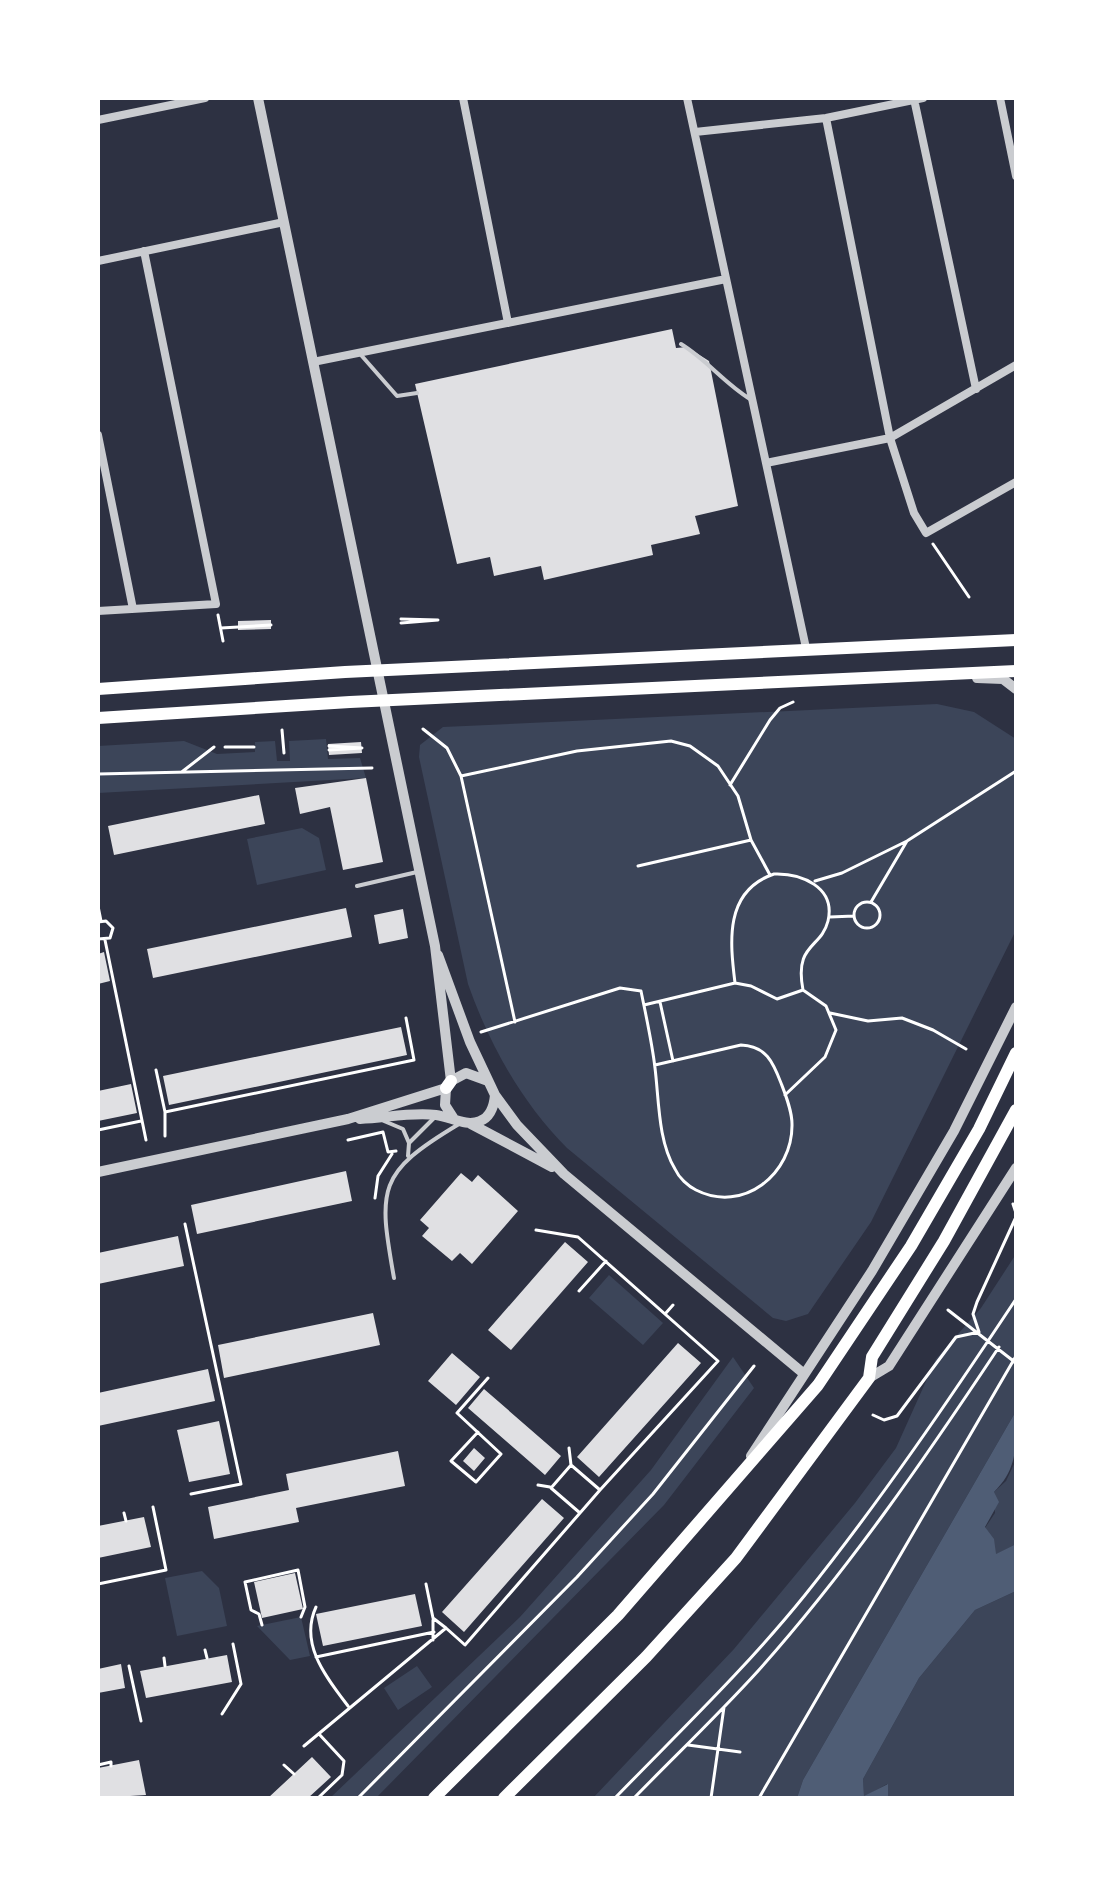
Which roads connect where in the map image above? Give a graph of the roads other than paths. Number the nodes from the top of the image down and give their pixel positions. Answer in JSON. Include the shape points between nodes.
{"nodes":[{"id":1,"x":205,"y":98,"type":"edge"},
{"id":2,"x":258,"y":98,"type":"edge"},
{"id":3,"x":463,"y":98,"type":"edge"},
{"id":4,"x":687,"y":98,"type":"edge"},
{"id":5,"x":1000,"y":98,"type":"edge"},
{"id":6,"x":918,"y":99,"type":"edge"},
{"id":7,"x":826,"y":118,"type":"junction"},
{"id":8,"x":98,"y":120,"type":"edge"},
{"id":9,"x":695,"y":132,"type":"junction"},
{"id":10,"x":1016,"y":176,"type":"edge"},
{"id":11,"x":284,"y":222,"type":"junction"},
{"id":12,"x":144,"y":251,"type":"junction"},
{"id":13,"x":98,"y":261,"type":"edge"},
{"id":14,"x":726,"y":279,"type":"junction"},
{"id":15,"x":508,"y":323,"type":"junction"},
{"id":16,"x":681,"y":344,"type":"dead end"},
{"id":17,"x":359,"y":353,"type":"junction"},
{"id":18,"x":313,"y":362,"type":"junction"},
{"id":19,"x":1016,"y":365,"type":"edge"},
{"id":20,"x":976,"y":389,"type":"junction"},
{"id":21,"x":417,"y":393,"type":"dead end"},
{"id":22,"x":752,"y":400,"type":"junction"},
{"id":23,"x":98,"y":435,"type":"edge"},
{"id":24,"x":890,"y":438,"type":"junction"},
{"id":25,"x":766,"y":463,"type":"junction"},
{"id":26,"x":1016,"y":482,"type":"edge"},
{"id":27,"x":133,"y":609,"type":"junction"},
{"id":28,"x":98,"y":611,"type":"edge"},
{"id":29,"x":1016,"y":640,"type":"edge"},
{"id":30,"x":806,"y":648,"type":"junction"},
{"id":31,"x":377,"y":670,"type":"junction"},
{"id":32,"x":1016,"y":671,"type":"edge"},
{"id":33,"x":931,"y":675,"type":"junction"},
{"id":34,"x":98,"y":689,"type":"edge"},
{"id":35,"x":1016,"y":689,"type":"edge"},
{"id":36,"x":383,"y":700,"type":"junction"},
{"id":37,"x":98,"y":718,"type":"edge"},
{"id":38,"x":419,"y":872,"type":"junction"},
{"id":39,"x":357,"y":886,"type":"dead end"},
{"id":40,"x":435,"y":946,"type":"junction"},
{"id":41,"x":1016,"y":1007,"type":"edge"},
{"id":42,"x":1016,"y":1053,"type":"edge"},
{"id":43,"x":488,"y":1081,"type":"junction"},
{"id":44,"x":448,"y":1084,"type":"junction"},
{"id":45,"x":495,"y":1095,"type":"junction"},
{"id":46,"x":445,"y":1105,"type":"junction"},
{"id":47,"x":1016,"y":1110,"type":"edge"},
{"id":48,"x":437,"y":1115,"type":"junction"},
{"id":49,"x":376,"y":1118,"type":"junction"},
{"id":50,"x":348,"y":1119,"type":"junction"},
{"id":51,"x":463,"y":1122,"type":"junction"},
{"id":52,"x":409,"y":1143,"type":"junction"},
{"id":53,"x":408,"y":1156,"type":"junction"},
{"id":54,"x":1016,"y":1168,"type":"edge"},
{"id":55,"x":98,"y":1172,"type":"edge"},
{"id":56,"x":564,"y":1174,"type":"junction"},
{"id":57,"x":394,"y":1278,"type":"dead end"},
{"id":58,"x":803,"y":1373,"type":"junction"},
{"id":59,"x":869,"y":1378,"type":"junction"},
{"id":60,"x":738,"y":1478,"type":"junction"},
{"id":61,"x":434,"y":1798,"type":"edge"},
{"id":62,"x":504,"y":1798,"type":"edge"}],
"edges":[{"from":1,"to":8,"type":"street"},
{"from":2,"to":11,"type":"street"},
{"from":3,"to":15,"type":"street"},
{"from":4,"to":9,"type":"street"},
{"from":5,"to":10,"type":"street"},
{"from":6,"to":7,"type":"street"},
{"from":6,"to":20,"type":"street"},
{"from":7,"to":9,"type":"street"},
{"from":7,"to":24,"type":"street"},
{"from":9,"to":14,"type":"street"},
{"from":11,"to":12,"type":"street"},
{"from":11,"to":18,"type":"street"},
{"from":12,"to":13,"type":"street"},
{"from":12,"to":27,"type":"street","via":[[216,604]]},
{"from":14,"to":15,"type":"street"},
{"from":14,"to":22,"type":"street"},
{"from":15,"to":17,"type":"street"},
{"from":16,"to":22,"type":"lane","via":[[726,385]]},
{"from":17,"to":18,"type":"street"},
{"from":17,"to":21,"type":"lane","via":[[397,396]]},
{"from":18,"to":31,"type":"street"},
{"from":19,"to":20,"type":"street"},
{"from":20,"to":24,"type":"street"},
{"from":22,"to":25,"type":"street"},
{"from":23,"to":27,"type":"street"},
{"from":24,"to":25,"type":"street"},
{"from":24,"to":26,"type":"street","via":[[914,513],[926,533]]},
{"from":25,"to":30,"type":"street"},
{"from":27,"to":28,"type":"street"},
{"from":29,"to":30,"type":"main road"},
{"from":30,"to":31,"type":"main road"},
{"from":31,"to":34,"type":"main road"},
{"from":31,"to":36,"type":"street"},
{"from":32,"to":33,"type":"main road"},
{"from":33,"to":35,"type":"street","via":[[1003,679]]},
{"from":33,"to":36,"type":"main road"},
{"from":36,"to":37,"type":"main road"},
{"from":36,"to":38,"type":"street"},
{"from":38,"to":39,"type":"lane"},
{"from":38,"to":40,"type":"street"},
{"from":40,"to":43,"type":"street"},
{"from":40,"to":44,"type":"street"},
{"from":41,"to":58,"type":"street","via":[[954,1131],[872,1271]]},
{"from":42,"to":60,"type":"main road","via":[[979,1129],[875,1303],[818,1385]]},
{"from":43,"to":44,"type":"street","via":[[466,1073]]},
{"from":43,"to":45,"type":"street"},
{"from":44,"to":46,"type":"street"},
{"from":44,"to":50,"type":"street"},
{"from":45,"to":51,"type":"street","via":[[491,1111]]},
{"from":45,"to":56,"type":"street"},
{"from":46,"to":48,"type":"lane"},
{"from":46,"to":51,"type":"street"},
{"from":47,"to":59,"type":"main road","via":[[872,1357]]},
{"from":48,"to":49,"type":"street"},
{"from":48,"to":51,"type":"street"},
{"from":48,"to":52,"type":"lane"},
{"from":49,"to":50,"type":"street"},
{"from":49,"to":52,"type":"lane","via":[[403,1129]]},
{"from":50,"to":55,"type":"street"},
{"from":51,"to":53,"type":"lane"},
{"from":51,"to":56,"type":"street"},
{"from":52,"to":53,"type":"lane"},
{"from":53,"to":57,"type":"lane","via":[[384,1198]]},
{"from":54,"to":59,"type":"street","via":[[889,1366]]},
{"from":56,"to":58,"type":"street"},
{"from":58,"to":60,"type":"street"},
{"from":59,"to":62,"type":"main road","via":[[736,1558]]},
{"from":60,"to":61,"type":"main road","via":[[581,1655]]}]}
